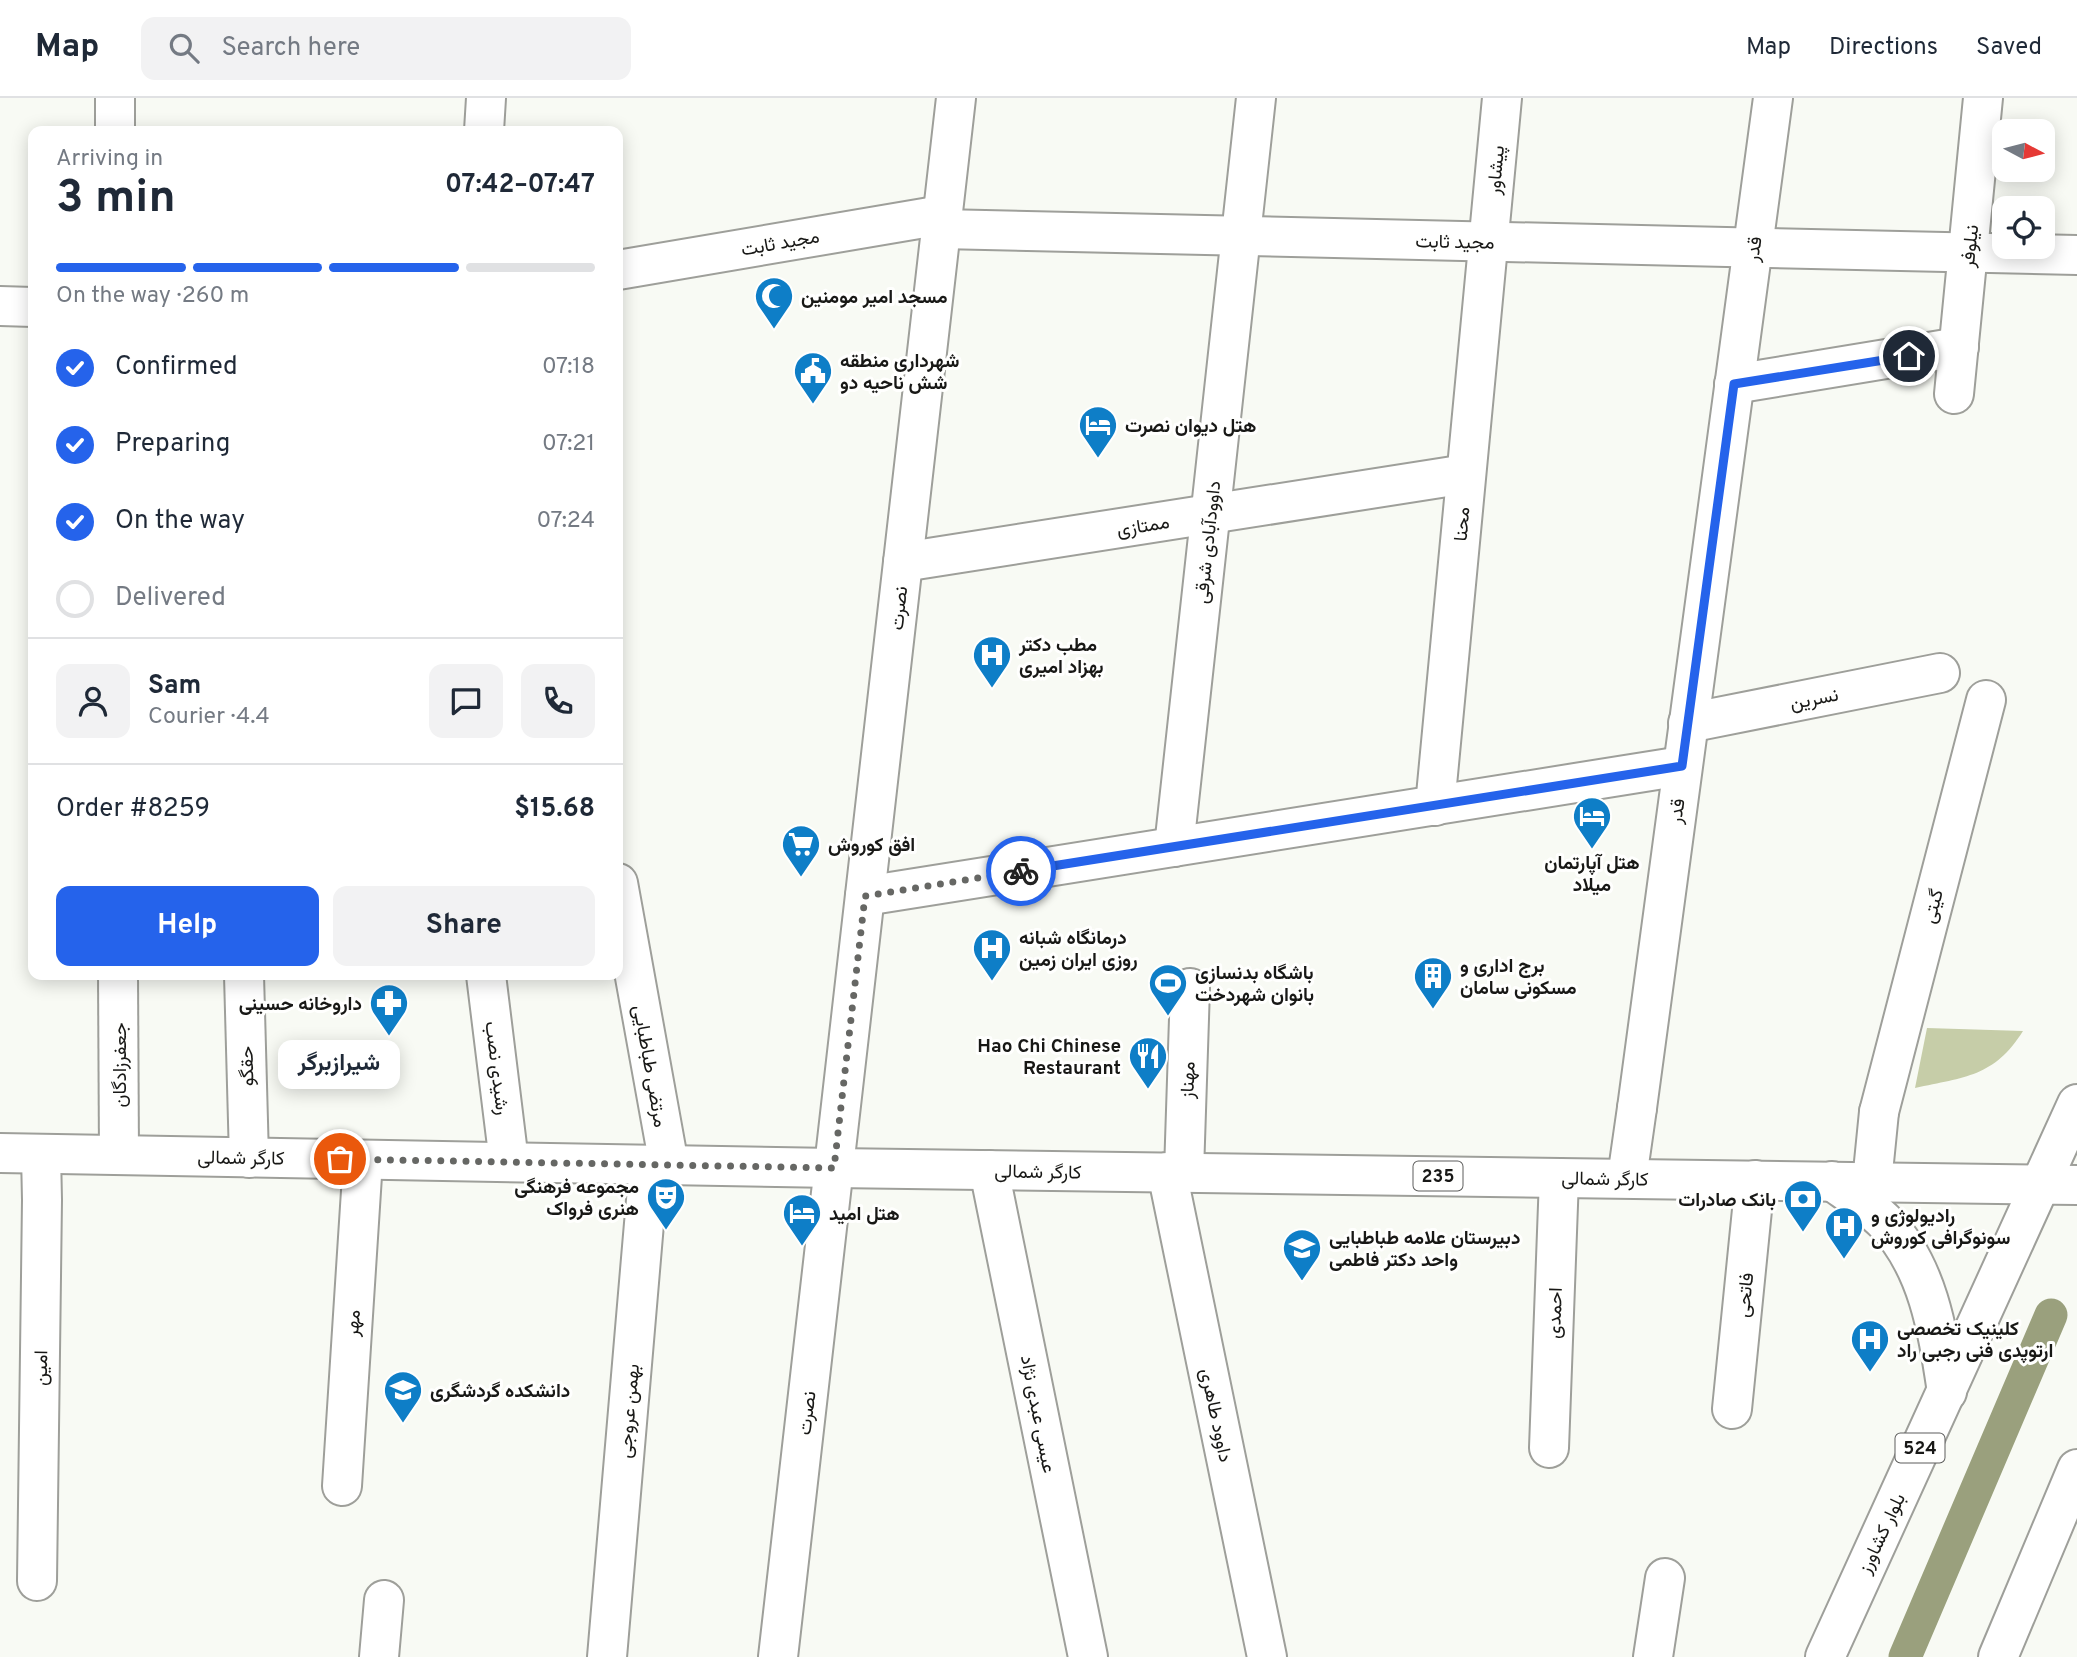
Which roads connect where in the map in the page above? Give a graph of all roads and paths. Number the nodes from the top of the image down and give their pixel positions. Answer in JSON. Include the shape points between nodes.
{"nodes":[{"id":1,"x":115,"y":98,"type":"edge"},
{"id":2,"x":486,"y":98,"type":"edge"},
{"id":3,"x":956,"y":98,"type":"edge"},
{"id":4,"x":1256,"y":98,"type":"edge"},
{"id":5,"x":1502,"y":98,"type":"edge"},
{"id":6,"x":1773,"y":98,"type":"edge"},
{"id":7,"x":1983,"y":98,"type":"edge"},
{"id":8,"x":115,"y":126,"type":"edge"},
{"id":9,"x":484,"y":126,"type":"edge"},
{"id":10,"x":942,"y":222,"type":"junction"},
{"id":11,"x":1241,"y":236,"type":"junction"},
{"id":12,"x":1488,"y":242,"type":"junction"},
{"id":13,"x":1753,"y":248,"type":"junction"},
{"id":14,"x":1968,"y":253,"type":"junction"},
{"id":15,"x":2077,"y":255,"type":"edge"},
{"id":16,"x":623,"y":269,"type":"edge"},
{"id":17,"x":0,"y":306,"type":"edge"},
{"id":18,"x":28,"y":307,"type":"edge"},
{"id":19,"x":1959,"y":347,"type":"junction"},
{"id":20,"x":1734,"y":384,"type":"junction"},
{"id":21,"x":1954,"y":394,"type":"dead end"},
{"id":22,"x":1466,"y":474,"type":"junction"},
{"id":23,"x":1210,"y":514,"type":"junction"},
{"id":24,"x":903,"y":562,"type":"junction"},
{"id":25,"x":1941,"y":673,"type":"dead end"},
{"id":26,"x":1986,"y":700,"type":"dead end"},
{"id":27,"x":1688,"y":723,"type":"junction"},
{"id":28,"x":1682,"y":766,"type":"junction"},
{"id":29,"x":1435,"y":806,"type":"junction"},
{"id":30,"x":1174,"y":847,"type":"junction"},
{"id":31,"x":865,"y":896,"type":"junction"},
{"id":32,"x":623,"y":917,"type":"edge"},
{"id":33,"x":118,"y":980,"type":"edge"},
{"id":34,"x":244,"y":980,"type":"edge"},
{"id":35,"x":486,"y":980,"type":"edge"},
{"id":36,"x":1190,"y":988,"type":"dead end"},
{"id":37,"x":2077,"y":1104,"type":"edge"},
{"id":38,"x":0,"y":1153,"type":"edge"},
{"id":39,"x":41,"y":1154,"type":"junction"},
{"id":40,"x":119,"y":1155,"type":"junction"},
{"id":41,"x":248,"y":1157,"type":"junction"},
{"id":42,"x":363,"y":1160,"type":"junction"},
{"id":43,"x":509,"y":1162,"type":"junction"},
{"id":44,"x":659,"y":1165,"type":"junction"},
{"id":45,"x":834,"y":1168,"type":"junction"},
{"id":46,"x":989,"y":1170,"type":"junction"},
{"id":47,"x":1175,"y":1172,"type":"junction"},
{"id":48,"x":1559,"y":1178,"type":"junction"},
{"id":49,"x":1627,"y":1178,"type":"junction"},
{"id":50,"x":1755,"y":1180,"type":"junction"},
{"id":51,"x":1832,"y":1181,"type":"junction"},
{"id":52,"x":2066,"y":1181,"type":"edge"},
{"id":53,"x":1872,"y":1182,"type":"junction"},
{"id":54,"x":1947,"y":1392,"type":"junction"},
{"id":55,"x":1732,"y":1409,"type":"dead end"},
{"id":56,"x":1549,"y":1448,"type":"dead end"},
{"id":57,"x":2077,"y":1469,"type":"edge"},
{"id":58,"x":342,"y":1486,"type":"dead end"},
{"id":59,"x":1665,"y":1578,"type":"dead end"},
{"id":60,"x":37,"y":1581,"type":"dead end"},
{"id":61,"x":384,"y":1600,"type":"dead end"},
{"id":62,"x":379,"y":1657,"type":"edge"},
{"id":63,"x":607,"y":1657,"type":"edge"},
{"id":64,"x":778,"y":1657,"type":"edge"},
{"id":65,"x":1088,"y":1657,"type":"edge"},
{"id":66,"x":1267,"y":1657,"type":"edge"},
{"id":67,"x":1653,"y":1657,"type":"edge"},
{"id":68,"x":1825,"y":1657,"type":"edge"},
{"id":69,"x":1998,"y":1657,"type":"edge"}],
"edges":[{"from":1,"to":8,"type":"street"},
{"from":2,"to":9,"type":"street"},
{"from":3,"to":10,"type":"street","name":"نصرت"},
{"from":4,"to":11,"type":"street","name":"داوودآبادی شرقی"},
{"from":5,"to":12,"type":"street","name":"پیشاور"},
{"from":6,"to":13,"type":"street","name":"قدر"},
{"from":7,"to":14,"type":"street","name":"نیلوفر"},
{"from":10,"to":11,"type":"street","name":"مجید ثابت"},
{"from":10,"to":16,"type":"street","name":"مجید ثابت"},
{"from":10,"to":24,"type":"street","name":"نصرت"},
{"from":11,"to":12,"type":"street","name":"مجید ثابت"},
{"from":11,"to":23,"type":"street","name":"داوودآبادی شرقی"},
{"from":12,"to":13,"type":"street","name":"مجید ثابت"},
{"from":12,"to":22,"type":"street","name":"محنا"},
{"from":13,"to":14,"type":"street","name":"مجید ثابت"},
{"from":13,"to":20,"type":"street","name":"قدر"},
{"from":14,"to":15,"type":"street","name":"مجید ثابت"},
{"from":14,"to":19,"type":"street","name":"نیلوفر"},
{"from":17,"to":18,"type":"street"},
{"from":19,"to":20,"type":"street"},
{"from":19,"to":21,"type":"street","name":"نیلوفر"},
{"from":20,"to":27,"type":"street","name":"قدر"},
{"from":22,"to":23,"type":"street","name":"ممتازی"},
{"from":22,"to":29,"type":"street","name":"محنا"},
{"from":23,"to":24,"type":"street","name":"ممتازی"},
{"from":23,"to":30,"type":"street","name":"داوودآبادی شرقی"},
{"from":24,"to":31,"type":"street","name":"نصرت"},
{"from":25,"to":27,"type":"street","name":"نسرین"},
{"from":26,"to":53,"type":"street","name":"گیتی","via":[[1879,1112]]},
{"from":27,"to":28,"type":"street","name":"قدر"},
{"from":28,"to":29,"type":"street"},
{"from":28,"to":49,"type":"street","name":"قدر"},
{"from":29,"to":30,"type":"street"},
{"from":30,"to":31,"type":"street"},
{"from":31,"to":45,"type":"street","name":"نصرت"},
{"from":32,"to":44,"type":"street","name":"مرتضی طباطبایی"},
{"from":33,"to":40,"type":"street","name":"جعفرزادگان"},
{"from":34,"to":41,"type":"street","name":"حقگو"},
{"from":35,"to":43,"type":"street","name":"رشیدی نصب"},
{"from":36,"to":47,"type":"street","name":"مهناز"},
{"from":37,"to":52,"type":"street","name":"بلوار کشاورز","number":"524"},
{"from":38,"to":39,"type":"street","name":"کارگر شمالی","number":"235"},
{"from":39,"to":40,"type":"street","name":"کارگر شمالی","number":"235"},
{"from":39,"to":60,"type":"street","name":"امین"},
{"from":40,"to":41,"type":"street","name":"کارگر شمالی","number":"235"},
{"from":41,"to":42,"type":"street","name":"کارگر شمالی","number":"235"},
{"from":42,"to":43,"type":"street","name":"کارگر شمالی","number":"235"},
{"from":42,"to":58,"type":"street","name":"مهر"},
{"from":43,"to":44,"type":"street","name":"کارگر شمالی","number":"235"},
{"from":44,"to":45,"type":"street","name":"کارگر شمالی","number":"235"},
{"from":44,"to":63,"type":"street","name":"بهمن عروجی"},
{"from":45,"to":46,"type":"street","name":"کارگر شمالی","number":"235"},
{"from":45,"to":64,"type":"street","name":"نصرت"},
{"from":46,"to":47,"type":"street","name":"کارگر شمالی","number":"235"},
{"from":46,"to":65,"type":"street","name":"عیسی عبدی نژاد"},
{"from":47,"to":48,"type":"street","name":"کارگر شمالی","number":"235"},
{"from":47,"to":66,"type":"street","name":"داوود طاهری"},
{"from":48,"to":49,"type":"street","name":"کارگر شمالی","number":"235"},
{"from":48,"to":56,"type":"street","name":"احمدی"},
{"from":49,"to":50,"type":"street","name":"کارگر شمالی","number":"235"},
{"from":50,"to":51,"type":"street","name":"کارگر شمالی","number":"235"},
{"from":50,"to":55,"type":"street","name":"فاتحی"},
{"from":51,"to":53,"type":"street","name":"کارگر شمالی","number":"235"},
{"from":51,"to":54,"type":"street","via":[[1886,1223],[1907,1253],[1927,1292]]},
{"from":52,"to":53,"type":"street","name":"کارگر شمالی","number":"235"},
{"from":52,"to":54,"type":"street","name":"بلوار کشاورز","number":"524"},
{"from":54,"to":68,"type":"street","name":"بلوار کشاورز","number":"524"},
{"from":57,"to":69,"type":"street"},
{"from":59,"to":67,"type":"street"},
{"from":61,"to":62,"type":"street"}]}
